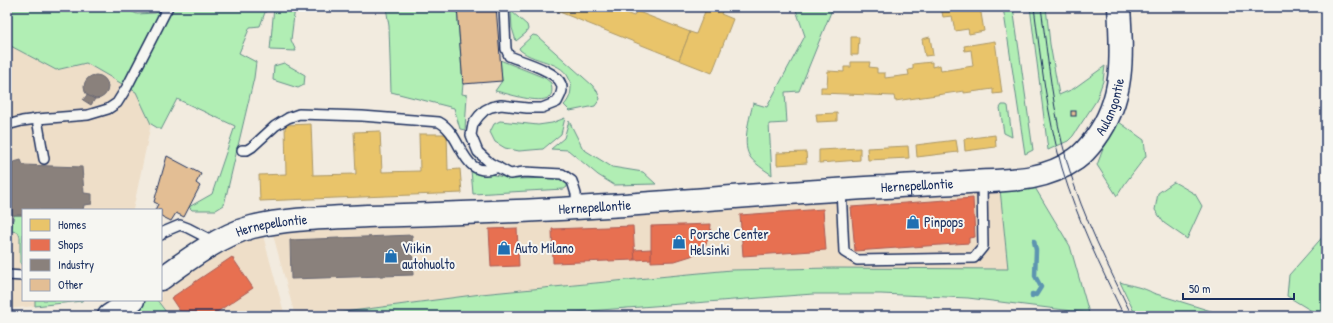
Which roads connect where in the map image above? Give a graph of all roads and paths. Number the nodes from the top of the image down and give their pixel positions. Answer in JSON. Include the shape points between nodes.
{"nodes":[{"id":1,"x":168,"y":7,"type":"edge"},
{"id":2,"x":504,"y":7,"type":"edge"},
{"id":3,"x":1119,"y":7,"type":"edge"},
{"id":4,"x":37,"y":119,"type":"junction"},
{"id":5,"x":7,"y":125,"type":"edge"},
{"id":6,"x":242,"y":150,"type":"dead end"},
{"id":7,"x":44,"y":159,"type":"dead end"},
{"id":8,"x":498,"y":167,"type":"junction"},
{"id":9,"x":1042,"y":176,"type":"joint"},
{"id":10,"x":982,"y":182,"type":"junction"},
{"id":11,"x":841,"y":189,"type":"junction"},
{"id":12,"x":577,"y":208,"type":"junction"},
{"id":13,"x":162,"y":233,"type":"edge"},
{"id":14,"x":215,"y":242,"type":"junction"},
{"id":15,"x":7,"y":275,"type":"edge"},
{"id":16,"x":22,"y":276,"type":"edge"},
{"id":17,"x":162,"y":278,"type":"edge"},
{"id":18,"x":131,"y":301,"type":"edge"},
{"id":19,"x":109,"y":316,"type":"edge"}],
"edges":[{"from":1,"to":4,"type":"lane","via":[[117,103],[108,109],[88,115]]},
{"from":2,"to":8,"type":"lane","via":[[504,56],[552,74],[561,83],[562,89],[557,102],[549,106],[527,108],[501,105],[491,107],[479,116],[473,124],[471,135],[478,152]]},
{"from":3,"to":9,"type":"street","name":"Aulangontie","via":[[1119,85],[1111,113],[1101,132],[1088,148],[1077,158]]},
{"from":4,"to":5,"type":"lane"},
{"from":4,"to":7,"type":"lane"},
{"from":6,"to":8,"type":"lane","via":[[252,147],[275,126],[299,114],[362,116],[439,122],[453,133],[471,164],[487,171]]},
{"from":8,"to":12,"type":"lane","via":[[510,174],[562,174],[572,181]]},
{"from":9,"to":10,"type":"street","name":"Hernepellontie"},
{"from":10,"to":11,"type":"street","name":"Hernepellontie"},
{"from":10,"to":11,"type":"lane","via":[[983,248],[974,258],[857,260],[844,252]]},
{"from":11,"to":12,"type":"street","name":"Hernepellontie"},
{"from":12,"to":14,"type":"street","name":"Hernepellontie","via":[[300,219],[249,228]]},
{"from":13,"to":14,"type":"lane","via":[[180,225]]},
{"from":14,"to":17,"type":"street","name":"Hernepellontie"},
{"from":15,"to":16,"type":"lane"},
{"from":18,"to":19,"type":"street"}]}
